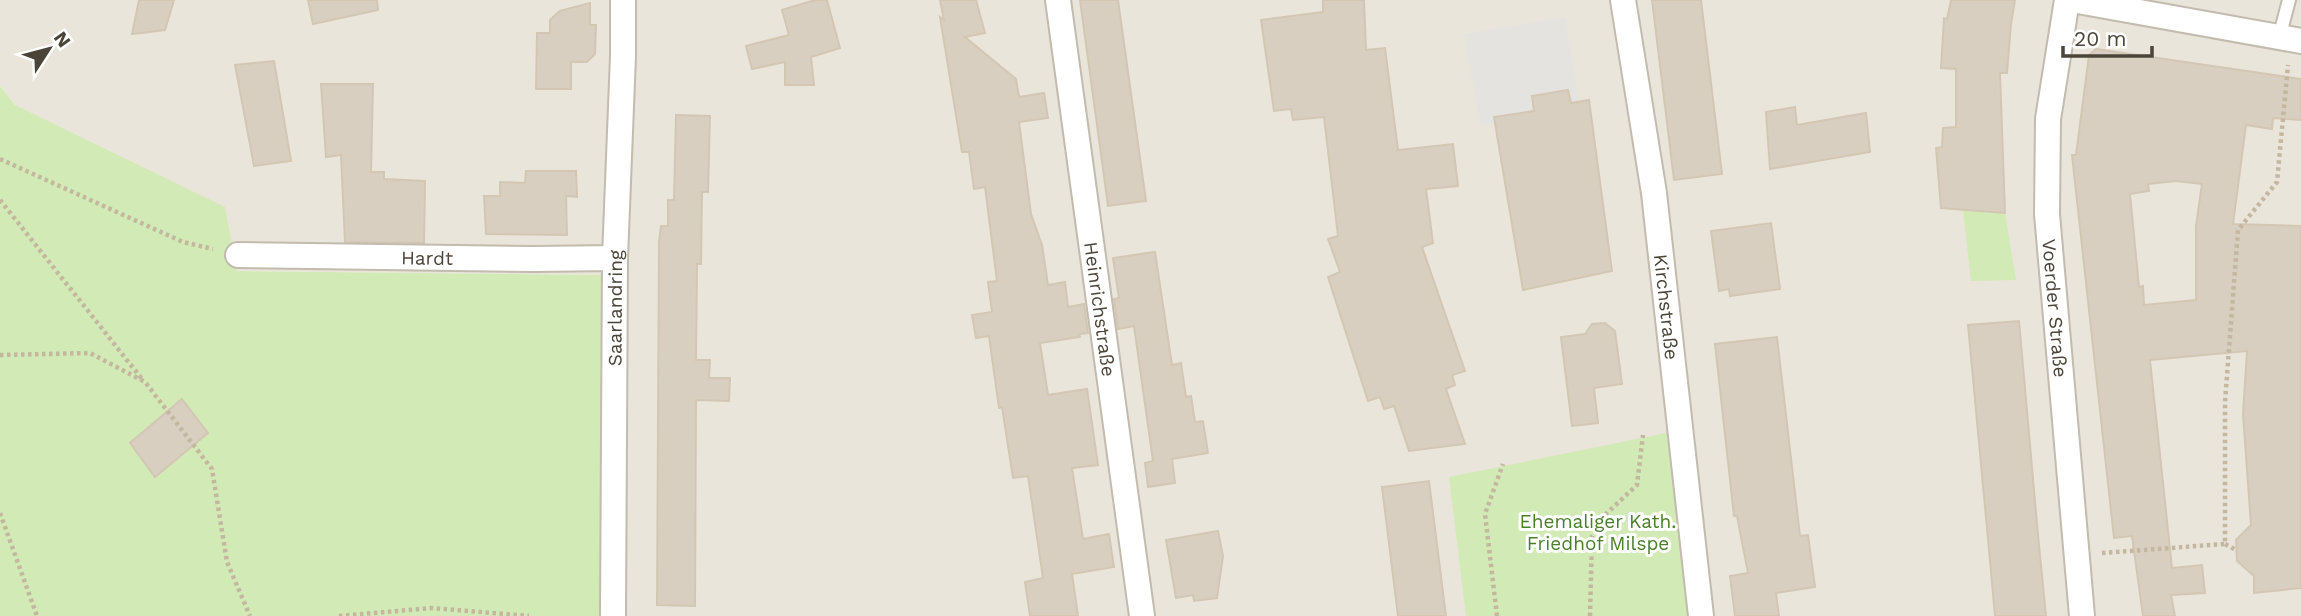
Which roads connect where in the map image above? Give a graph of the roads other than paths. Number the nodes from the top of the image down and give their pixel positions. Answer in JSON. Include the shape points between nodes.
{"nodes":[{"id":1,"x":623,"y":0,"type":"edge"},
{"id":2,"x":1058,"y":0,"type":"edge"},
{"id":3,"x":1623,"y":0,"type":"edge"},
{"id":4,"x":2069,"y":0,"type":"edge"},
{"id":5,"x":2290,"y":0,"type":"edge"},
{"id":6,"x":2290,"y":40,"type":"edge"},
{"id":7,"x":238,"y":255,"type":"road end"},
{"id":8,"x":615,"y":258,"type":"junction"},
{"id":9,"x":613,"y":616,"type":"edge"},
{"id":10,"x":1142,"y":616,"type":"edge"},
{"id":11,"x":1702,"y":616,"type":"edge"},
{"id":12,"x":2082,"y":616,"type":"edge"}],
"edges":[{"from":1,"to":8,"type":"street","name":"Saarlandring"},
{"from":2,"to":10,"type":"street","name":"Heinrichstraße"},
{"from":3,"to":11,"type":"street","name":"Kirchstraße","via":[[1654,193]]},
{"from":4,"to":6,"type":"street"},
{"from":4,"to":12,"type":"street","name":"Voerder Straße","via":[[2048,119],[2047,214]]},
{"from":5,"to":6,"type":"lane"},
{"from":7,"to":8,"type":"street","name":"Hardt"},
{"from":8,"to":9,"type":"street","name":"Saarlandring"}]}
